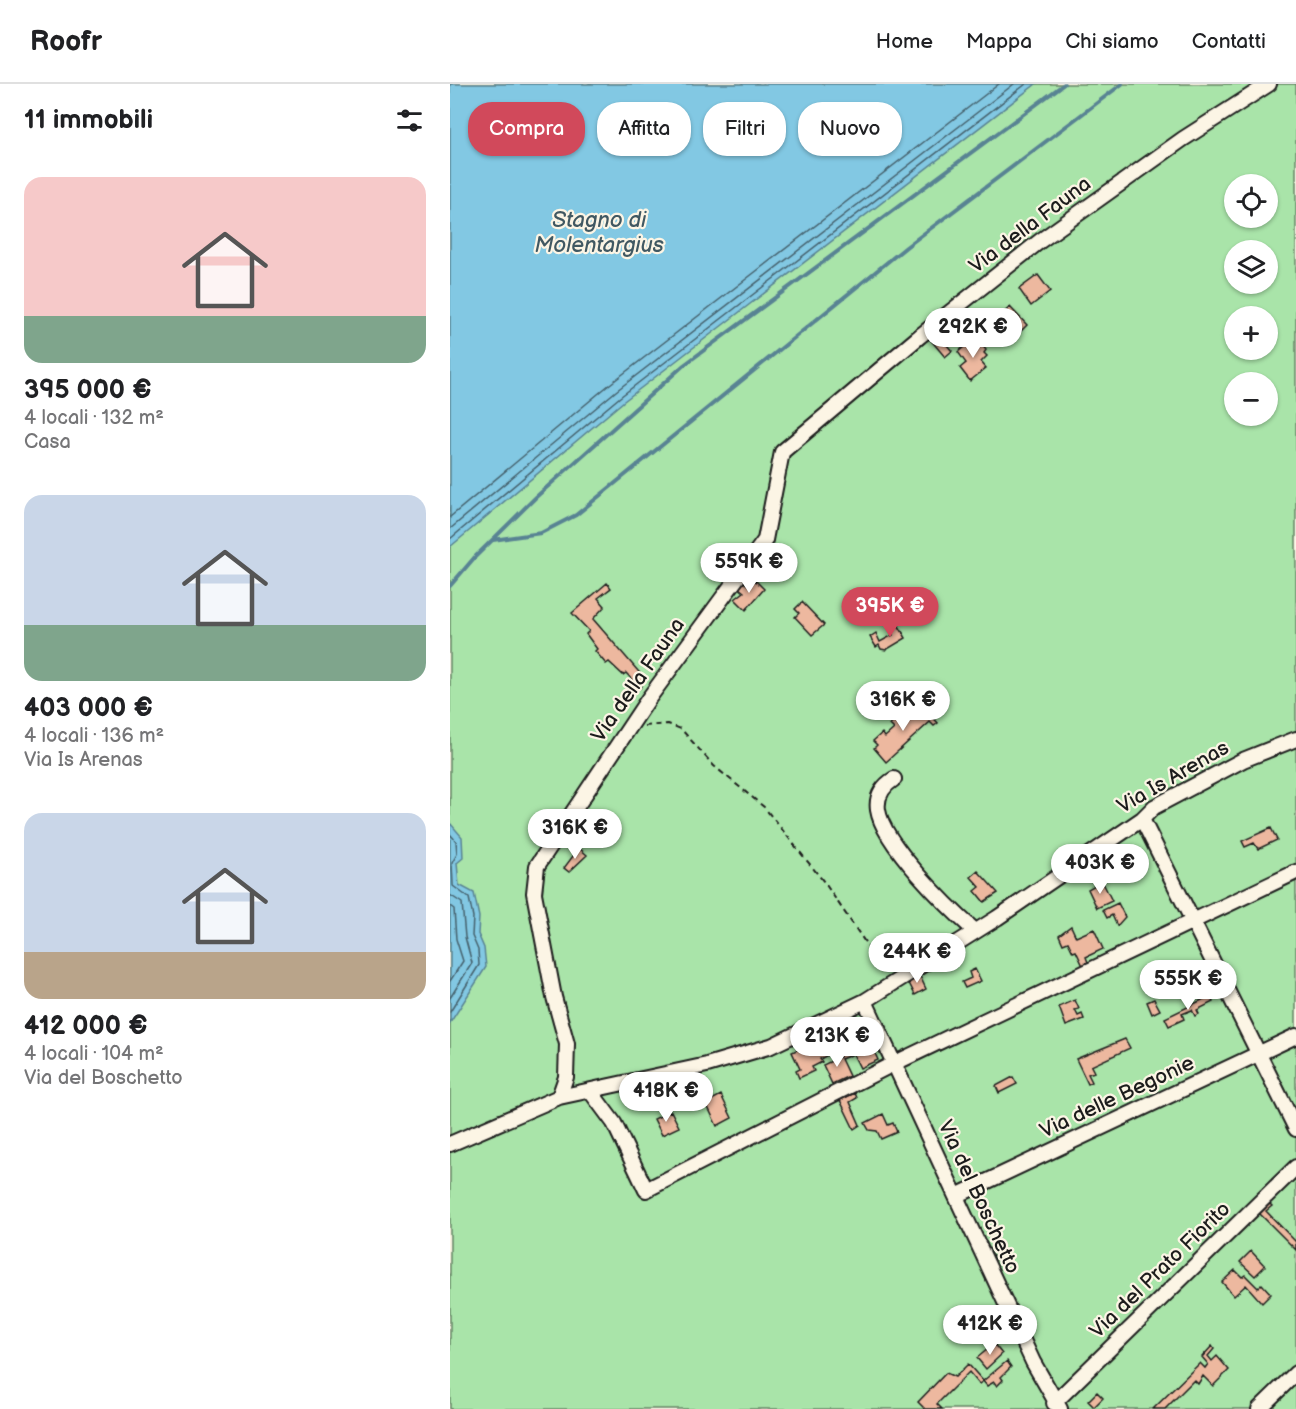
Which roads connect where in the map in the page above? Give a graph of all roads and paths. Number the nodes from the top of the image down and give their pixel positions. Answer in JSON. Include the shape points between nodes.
{"nodes":[{"id":1,"x":1269,"y":84,"type":"edge"},
{"id":2,"x":635,"y":720,"type":"junction"},
{"id":3,"x":1296,"y":739,"type":"edge"},
{"id":4,"x":894,"y":779,"type":"dead end"},
{"id":5,"x":1142,"y":819,"type":"junction"},
{"id":6,"x":1296,"y":872,"type":"edge"},
{"id":7,"x":1193,"y":922,"type":"junction"},
{"id":8,"x":975,"y":931,"type":"junction"},
{"id":9,"x":892,"y":983,"type":"junction"},
{"id":10,"x":865,"y":1001,"type":"junction"},
{"id":11,"x":1296,"y":1036,"type":"edge"},
{"id":12,"x":1258,"y":1054,"type":"junction"},
{"id":13,"x":893,"y":1064,"type":"junction"},
{"id":14,"x":591,"y":1092,"type":"junction"},
{"id":15,"x":559,"y":1097,"type":"junction"},
{"id":16,"x":1296,"y":1129,"type":"edge"},
{"id":17,"x":450,"y":1144,"type":"edge"},
{"id":18,"x":1296,"y":1167,"type":"edge"},
{"id":19,"x":956,"y":1196,"type":"junction"},
{"id":20,"x":1296,"y":1373,"type":"edge"},
{"id":21,"x":1057,"y":1406,"type":"edge"},
{"id":22,"x":1259,"y":1409,"type":"edge"}],
"edges":[{"from":1,"to":2,"type":"street","name":"Via della Fauna","via":[[1183,139],[1040,241],[782,452],[765,540]]},
{"from":2,"to":9,"type":"path","via":[[644,726],[668,724],[681,729],[714,766],[764,807],[824,882]]},
{"from":2,"to":15,"type":"street","name":"Via della Fauna","via":[[537,866],[534,893],[567,1044],[566,1077]]},
{"from":3,"to":5,"type":"street","name":"Via Is Arenas","via":[[1243,760],[1154,807]]},
{"from":4,"to":8,"type":"street","via":[[879,796],[878,811],[885,826],[918,873]]},
{"from":5,"to":7,"type":"street"},
{"from":5,"to":8,"type":"street","name":"Via Is Arenas"},
{"from":6,"to":7,"type":"street"},
{"from":7,"to":12,"type":"street"},
{"from":7,"to":13,"type":"street"},
{"from":8,"to":9,"type":"street","name":"Via Is Arenas"},
{"from":9,"to":10,"type":"street","name":"Via Is Arenas"},
{"from":10,"to":13,"type":"street","name":"Via del Boschetto"},
{"from":10,"to":14,"type":"street","name":"Via Is Arenas","via":[[771,1046]]},
{"from":11,"to":12,"type":"street","name":"Via delle Begonie"},
{"from":12,"to":16,"type":"street"},
{"from":12,"to":19,"type":"street","name":"Via delle Begonie"},
{"from":13,"to":14,"type":"street","via":[[646,1190],[614,1123]]},
{"from":13,"to":19,"type":"street","name":"Via del Boschetto"},
{"from":14,"to":15,"type":"street","name":"Via Is Arenas"},
{"from":15,"to":17,"type":"street"},
{"from":18,"to":21,"type":"street","name":"Via del Prato Fiorito"},
{"from":19,"to":21,"type":"street","name":"Via del Boschetto"},
{"from":20,"to":22,"type":"street"}]}
